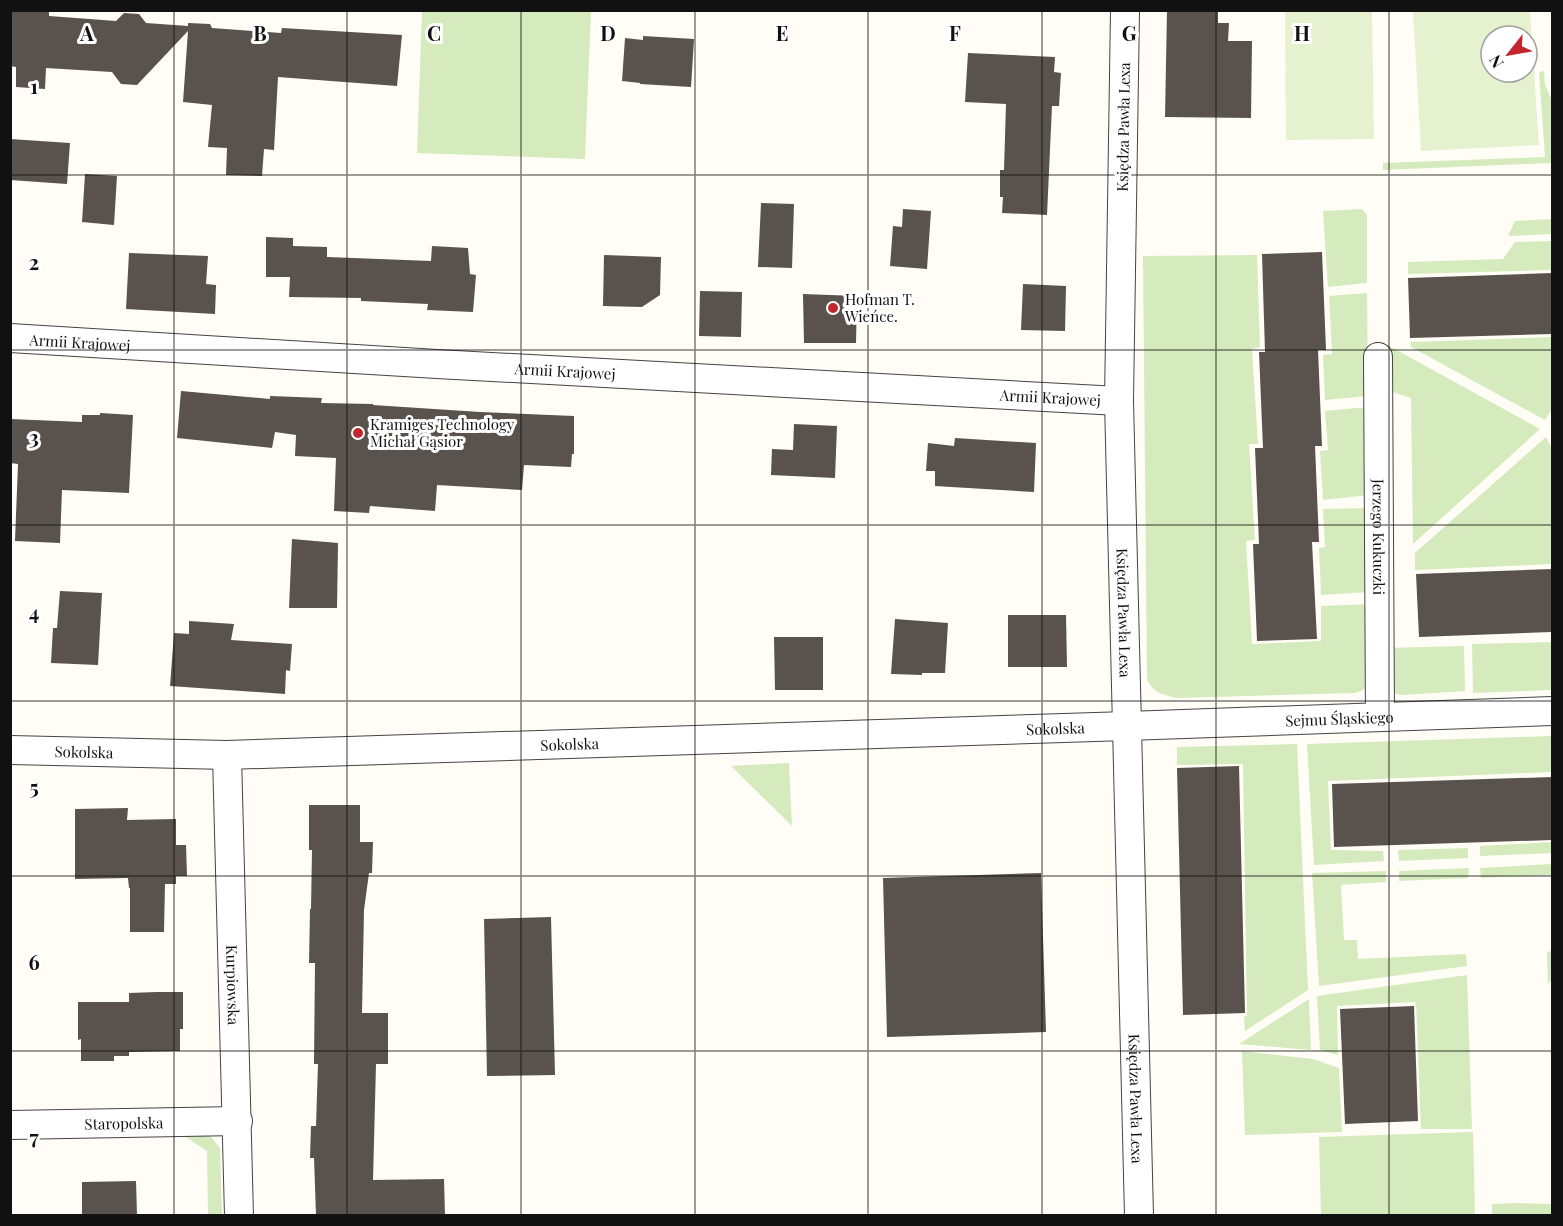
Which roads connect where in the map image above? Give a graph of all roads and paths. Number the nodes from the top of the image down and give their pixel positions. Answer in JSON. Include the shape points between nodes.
{"nodes":[{"id":1,"x":1125,"y":10,"type":"edge"},
{"id":2,"x":10,"y":338,"type":"edge"},
{"id":3,"x":1378,"y":357,"type":"dead end"},
{"id":4,"x":1119,"y":400,"type":"junction"},
{"id":5,"x":1552,"y":711,"type":"edge"},
{"id":6,"x":1380,"y":717,"type":"junction"},
{"id":7,"x":1127,"y":726,"type":"junction"},
{"id":8,"x":10,"y":750,"type":"edge"},
{"id":9,"x":227,"y":755,"type":"junction"},
{"id":10,"x":238,"y":1121,"type":"junction"},
{"id":11,"x":10,"y":1125,"type":"edge"},
{"id":12,"x":239,"y":1215,"type":"edge"},
{"id":13,"x":1139,"y":1215,"type":"edge"}],
"edges":[{"from":1,"to":4,"type":"street","name":"Księdza Pawła Lexa"},
{"from":2,"to":4,"type":"street","name":"Armii Krajowej"},
{"from":3,"to":6,"type":"street","name":"Jerzego Kukuczki"},
{"from":4,"to":7,"type":"street","name":"Księdza Pawła Lexa"},
{"from":5,"to":6,"type":"street","name":"Sejmu Śląskiego"},
{"from":6,"to":7,"type":"street","name":"Sejmu Śląskiego"},
{"from":7,"to":9,"type":"street","name":"Sokolska"},
{"from":7,"to":13,"type":"street","name":"Księdza Pawła Lexa"},
{"from":8,"to":9,"type":"street","name":"Sokolska"},
{"from":9,"to":10,"type":"street","name":"Kurpiowska"},
{"from":10,"to":11,"type":"street","name":"Staropolska"},
{"from":10,"to":12,"type":"street","name":"Kurpiowska"}]}
